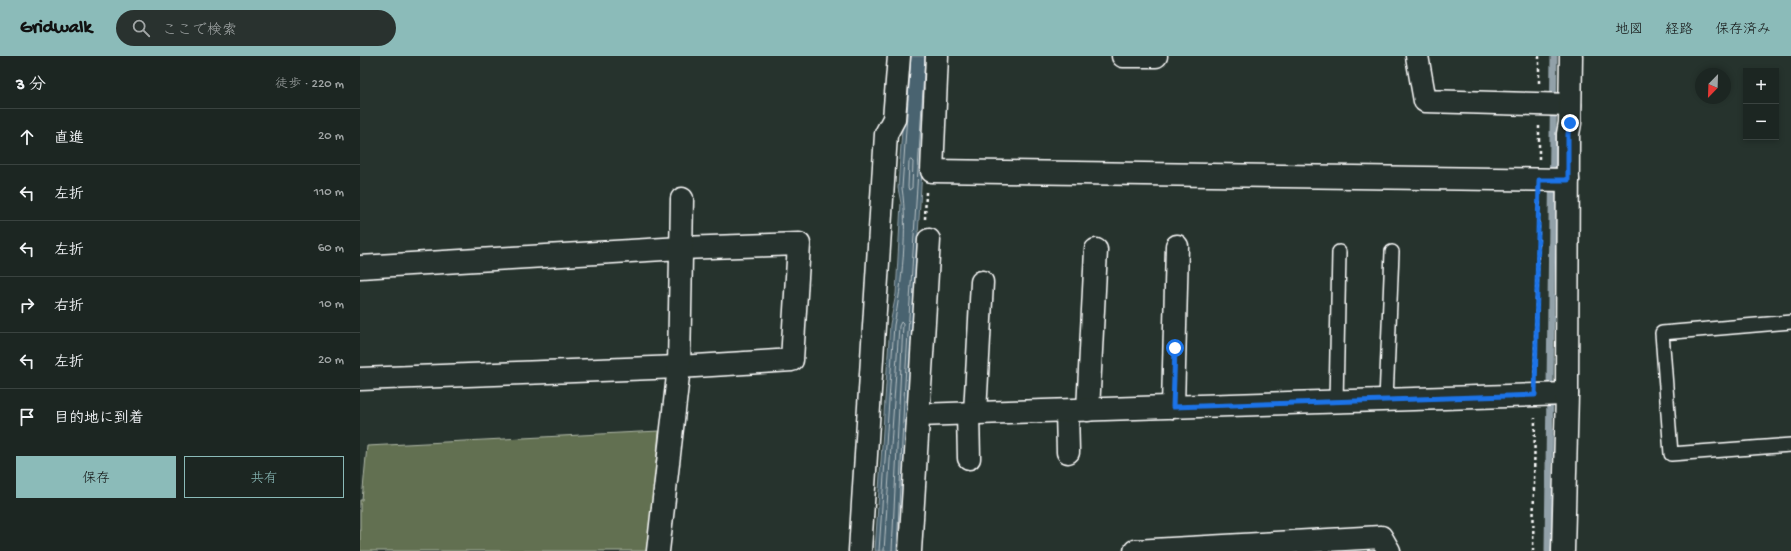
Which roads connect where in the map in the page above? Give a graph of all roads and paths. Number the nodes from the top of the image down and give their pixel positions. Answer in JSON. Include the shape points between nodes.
{"nodes":[{"id":1,"x":899,"y":56,"type":"edge"},
{"id":2,"x":937,"y":56,"type":"edge"},
{"id":3,"x":1123,"y":56,"type":"edge"},
{"id":4,"x":1156,"y":56,"type":"edge"},
{"id":5,"x":1417,"y":56,"type":"edge"},
{"id":6,"x":1539,"y":56,"type":"edge"},
{"id":7,"x":1571,"y":56,"type":"edge"},
{"id":8,"x":1553,"y":105,"type":"junction"},
{"id":9,"x":932,"y":171,"type":"junction"},
{"id":10,"x":1553,"y":180,"type":"junction"},
{"id":11,"x":682,"y":199,"type":"dead end"},
{"id":12,"x":928,"y":240,"type":"joint"},
{"id":13,"x":1177,"y":246,"type":"dead end"},
{"id":14,"x":682,"y":248,"type":"junction"},
{"id":15,"x":1096,"y":250,"type":"dead end"},
{"id":16,"x":1339,"y":252,"type":"dead end"},
{"id":17,"x":1392,"y":252,"type":"dead end"},
{"id":18,"x":360,"y":267,"type":"edge"},
{"id":19,"x":982,"y":282,"type":"dead end"},
{"id":20,"x":1791,"y":322,"type":"edge"},
{"id":21,"x":679,"y":367,"type":"junction"},
{"id":22,"x":360,"y":379,"type":"edge"},
{"id":23,"x":1550,"y":394,"type":"junction"},
{"id":24,"x":1386,"y":400,"type":"junction"},
{"id":25,"x":1336,"y":402,"type":"junction"},
{"id":26,"x":1173,"y":407,"type":"junction"},
{"id":27,"x":1078,"y":410,"type":"junction"},
{"id":28,"x":971,"y":414,"type":"junction"},
{"id":29,"x":918,"y":415,"type":"junction"},
{"id":30,"x":1791,"y":445,"type":"edge"},
{"id":31,"x":1068,"y":452,"type":"dead end"},
{"id":32,"x":969,"y":458,"type":"dead end"},
{"id":33,"x":658,"y":551,"type":"edge"},
{"id":34,"x":860,"y":551,"type":"edge"},
{"id":35,"x":910,"y":551,"type":"edge"},
{"id":36,"x":1135,"y":551,"type":"edge"},
{"id":37,"x":1389,"y":551,"type":"edge"},
{"id":38,"x":1532,"y":551,"type":"edge"},
{"id":39,"x":1563,"y":551,"type":"edge"}],
"edges":[{"from":1,"to":34,"type":"street","via":[[894,119],[886,134]]},
{"from":2,"to":9,"type":"street"},
{"from":3,"to":4,"type":"street"},
{"from":5,"to":8,"type":"street","via":[[1425,101]]},
{"from":6,"to":8,"type":"path"},
{"from":7,"to":8,"type":"street"},
{"from":8,"to":10,"type":"street"},
{"from":8,"to":10,"type":"path"},
{"from":9,"to":10,"type":"street"},
{"from":9,"to":12,"type":"path","via":[[927,181],[924,235]]},
{"from":10,"to":23,"type":"street"},
{"from":10,"to":23,"type":"path"},
{"from":11,"to":14,"type":"street"},
{"from":12,"to":29,"type":"street"},
{"from":13,"to":26,"type":"street"},
{"from":14,"to":18,"type":"street"},
{"from":14,"to":21,"type":"street"},
{"from":14,"to":21,"type":"street","via":[[799,244],[792,360]]},
{"from":15,"to":27,"type":"street"},
{"from":16,"to":25,"type":"lane"},
{"from":17,"to":24,"type":"lane"},
{"from":19,"to":28,"type":"street"},
{"from":20,"to":30,"type":"lane","via":[[1662,333],[1671,454]]},
{"from":21,"to":22,"type":"street"},
{"from":21,"to":33,"type":"street"},
{"from":23,"to":24,"type":"street"},
{"from":23,"to":38,"type":"path"},
{"from":23,"to":39,"type":"street"},
{"from":24,"to":25,"type":"street"},
{"from":25,"to":26,"type":"street"},
{"from":26,"to":27,"type":"street"},
{"from":27,"to":28,"type":"street"},
{"from":27,"to":31,"type":"street"},
{"from":28,"to":29,"type":"street"},
{"from":28,"to":32,"type":"street"},
{"from":29,"to":35,"type":"street"},
{"from":36,"to":37,"type":"street","via":[[1381,537]]}]}
